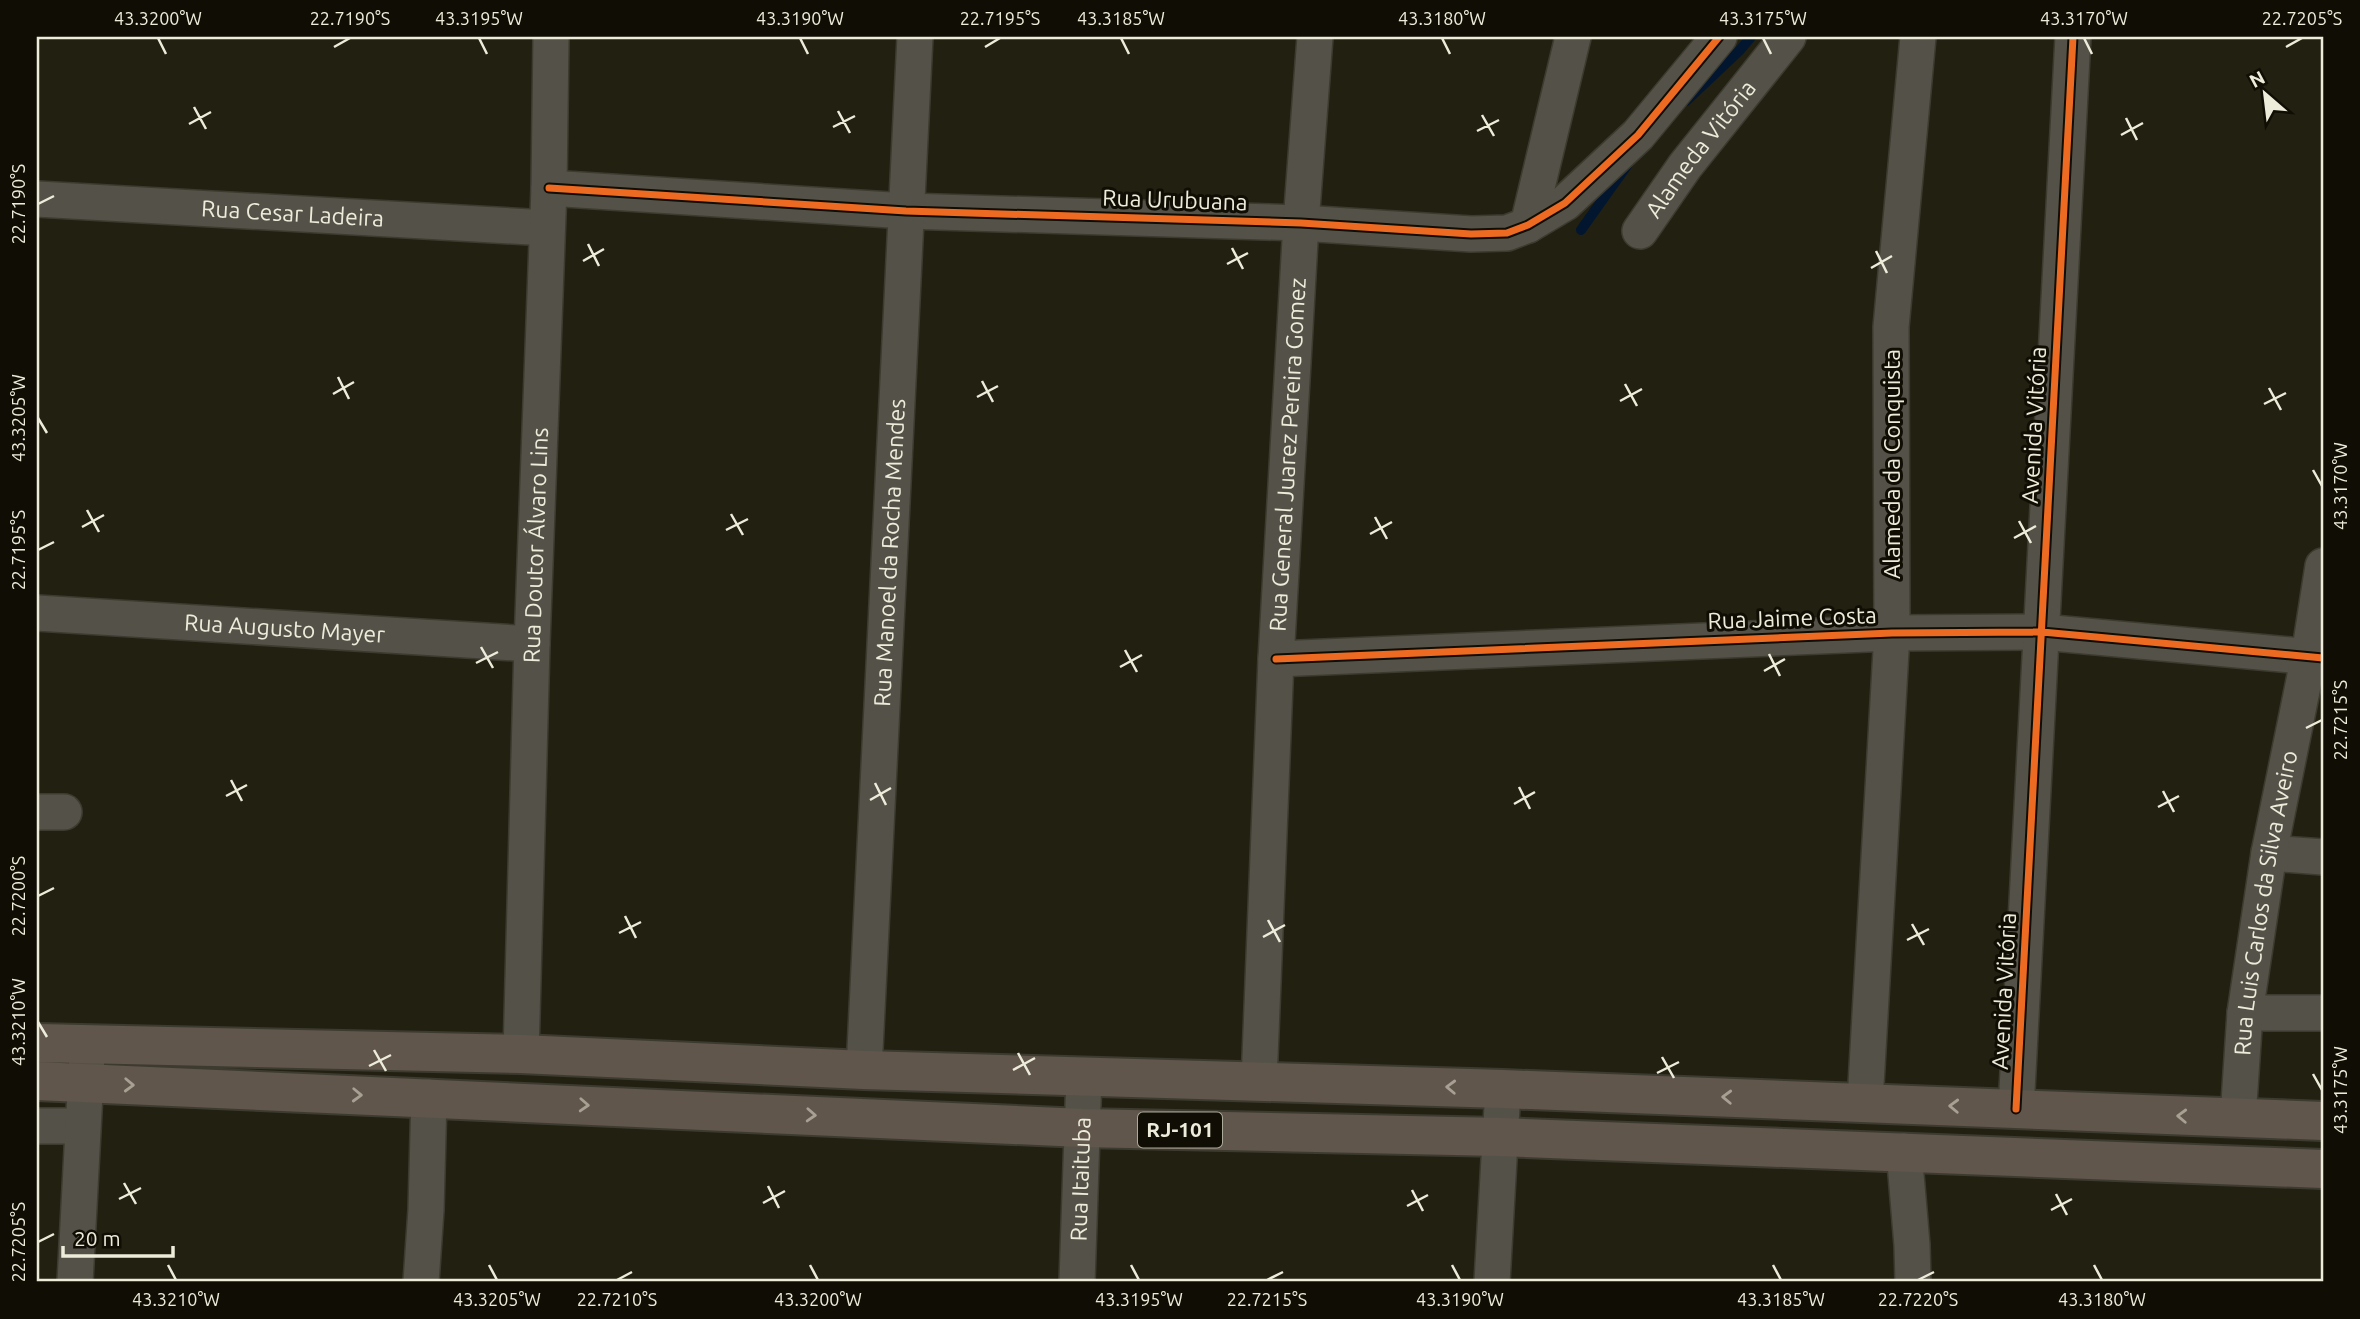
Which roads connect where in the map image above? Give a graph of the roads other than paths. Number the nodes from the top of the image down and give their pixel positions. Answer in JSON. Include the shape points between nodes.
{"nodes":[{"id":1,"x":551,"y":37,"type":"edge"},
{"id":2,"x":915,"y":37,"type":"edge"},
{"id":3,"x":1315,"y":37,"type":"edge"},
{"id":4,"x":1573,"y":37,"type":"edge"},
{"id":5,"x":1719,"y":37,"type":"edge"},
{"id":6,"x":1788,"y":37,"type":"edge"},
{"id":7,"x":1918,"y":37,"type":"edge"},
{"id":8,"x":2073,"y":37,"type":"edge"},
{"id":9,"x":549,"y":188,"type":"junction"},
{"id":10,"x":37,"y":199,"type":"edge"},
{"id":11,"x":906,"y":211,"type":"junction"},
{"id":12,"x":1301,"y":223,"type":"junction"},
{"id":13,"x":1528,"y":225,"type":"junction"},
{"id":14,"x":547,"y":228,"type":"junction"},
{"id":15,"x":1640,"y":230,"type":"dead end"},
{"id":16,"x":2323,"y":566,"type":"edge"},
{"id":17,"x":37,"y":613,"type":"edge"},
{"id":18,"x":2042,"y":632,"type":"junction"},
{"id":19,"x":1892,"y":633,"type":"junction"},
{"id":20,"x":532,"y":644,"type":"junction"},
{"id":21,"x":2316,"y":657,"type":"edge"},
{"id":22,"x":1276,"y":659,"type":"junction"},
{"id":23,"x":2269,"y":853,"type":"junction"},
{"id":24,"x":2323,"y":857,"type":"edge"},
{"id":25,"x":2245,"y":1013,"type":"junction"},
{"id":26,"x":2323,"y":1013,"type":"edge"},
{"id":27,"x":37,"y":1043,"type":"edge"},
{"id":28,"x":88,"y":1045,"type":"junction"},
{"id":29,"x":521,"y":1054,"type":"junction"},
{"id":30,"x":864,"y":1070,"type":"junction"},
{"id":31,"x":1084,"y":1076,"type":"junction"},
{"id":32,"x":37,"y":1082,"type":"edge"},
{"id":33,"x":1259,"y":1082,"type":"junction"},
{"id":34,"x":86,"y":1084,"type":"junction"},
{"id":35,"x":1503,"y":1089,"type":"junction"},
{"id":36,"x":429,"y":1097,"type":"junction"},
{"id":37,"x":1866,"y":1102,"type":"junction"},
{"id":38,"x":2016,"y":1109,"type":"junction"},
{"id":39,"x":2238,"y":1118,"type":"junction"},
{"id":40,"x":2323,"y":1121,"type":"edge"},
{"id":41,"x":37,"y":1126,"type":"edge"},
{"id":42,"x":82,"y":1126,"type":"junction"},
{"id":43,"x":1082,"y":1128,"type":"junction"},
{"id":44,"x":1500,"y":1137,"type":"junction"},
{"id":45,"x":1904,"y":1151,"type":"junction"},
{"id":46,"x":2323,"y":1169,"type":"edge"},
{"id":47,"x":75,"y":1282,"type":"edge"},
{"id":48,"x":421,"y":1282,"type":"edge"},
{"id":49,"x":1077,"y":1282,"type":"edge"},
{"id":50,"x":1492,"y":1282,"type":"edge"},
{"id":51,"x":1913,"y":1282,"type":"edge"}],
"edges":[{"from":1,"to":9,"type":"street","name":"Rua Doutor Álvaro Lins"},
{"from":2,"to":11,"type":"street","name":"Rua Manoel da Rocha Mendes"},
{"from":3,"to":12,"type":"street","name":"Rua General Juarez Pereira Gomez"},
{"from":4,"to":13,"type":"street"},
{"from":5,"to":13,"type":"street","name":"Rua Urubuana","via":[[1638,135],[1565,203]]},
{"from":6,"to":15,"type":"street","name":"Alameda Vitória"},
{"from":7,"to":19,"type":"street","name":"Alameda da Conquista","via":[[1891,327]]},
{"from":8,"to":18,"type":"street","name":"Avenida Vitória"},
{"from":9,"to":11,"type":"street","name":"Rua Urubuana"},
{"from":9,"to":14,"type":"street","name":"Rua Doutor Álvaro Lins"},
{"from":10,"to":14,"type":"street","name":"Rua Cesar Ladeira"},
{"from":11,"to":12,"type":"street","name":"Rua Urubuana"},
{"from":11,"to":30,"type":"street","name":"Rua Manoel da Rocha Mendes"},
{"from":12,"to":13,"type":"street","name":"Rua Urubuana","via":[[1471,234],[1507,233]]},
{"from":12,"to":22,"type":"street","name":"Rua General Juarez Pereira Gomez"},
{"from":14,"to":20,"type":"street","name":"Rua Doutor Álvaro Lins"},
{"from":16,"to":21,"type":"street","name":"Rua Luis Carlos da Silva Aveiro"},
{"from":17,"to":20,"type":"street","name":"Rua Augusto Mayer"},
{"from":18,"to":19,"type":"street","name":"Rua Jaime Costa"},
{"from":18,"to":21,"type":"street","name":"Rua Jaime Costa"},
{"from":18,"to":38,"type":"street","name":"Avenida Vitória"},
{"from":19,"to":22,"type":"street","name":"Rua Jaime Costa"},
{"from":19,"to":37,"type":"street","name":"Alameda da Conquista"},
{"from":20,"to":29,"type":"street","name":"Rua Doutor Álvaro Lins"},
{"from":21,"to":23,"type":"street","name":"Rua Luis Carlos da Silva Aveiro"},
{"from":22,"to":33,"type":"street","name":"Rua General Juarez Pereira Gomez"},
{"from":23,"to":24,"type":"street"},
{"from":23,"to":25,"type":"street","name":"Rua Luis Carlos da Silva Aveiro"},
{"from":25,"to":26,"type":"street"},
{"from":25,"to":39,"type":"street","name":"Rua Luis Carlos da Silva Aveiro"},
{"from":27,"to":28,"type":"main road","number":"RJ-101"},
{"from":28,"to":29,"type":"main road","number":"RJ-101"},
{"from":28,"to":34,"type":"street"},
{"from":29,"to":30,"type":"main road","number":"RJ-101"},
{"from":30,"to":31,"type":"main road","number":"RJ-101"},
{"from":31,"to":33,"type":"main road","number":"RJ-101"},
{"from":31,"to":43,"type":"street","name":"Rua Itaituba"},
{"from":32,"to":34,"type":"main road","number":"RJ-101"},
{"from":35,"to":33,"type":"main road","number":"RJ-101","one_way":true},
{"from":34,"to":36,"type":"main road","number":"RJ-101","one_way":true},
{"from":34,"to":42,"type":"street"},
{"from":37,"to":35,"type":"main road","number":"RJ-101","one_way":true},
{"from":35,"to":44,"type":"street"},
{"from":36,"to":43,"type":"main road","number":"RJ-101","one_way":true},
{"from":36,"to":48,"type":"street"},
{"from":38,"to":37,"type":"main road","number":"RJ-101","one_way":true},
{"from":39,"to":38,"type":"main road","number":"RJ-101","one_way":true},
{"from":39,"to":40,"type":"main road","number":"RJ-101"},
{"from":41,"to":42,"type":"street"},
{"from":42,"to":47,"type":"street"},
{"from":43,"to":44,"type":"main road","number":"RJ-101"},
{"from":43,"to":49,"type":"street","name":"Rua Itaituba"},
{"from":44,"to":45,"type":"main road","number":"RJ-101"},
{"from":44,"to":50,"type":"street"},
{"from":45,"to":46,"type":"main road","number":"RJ-101"},
{"from":45,"to":51,"type":"street"}]}
